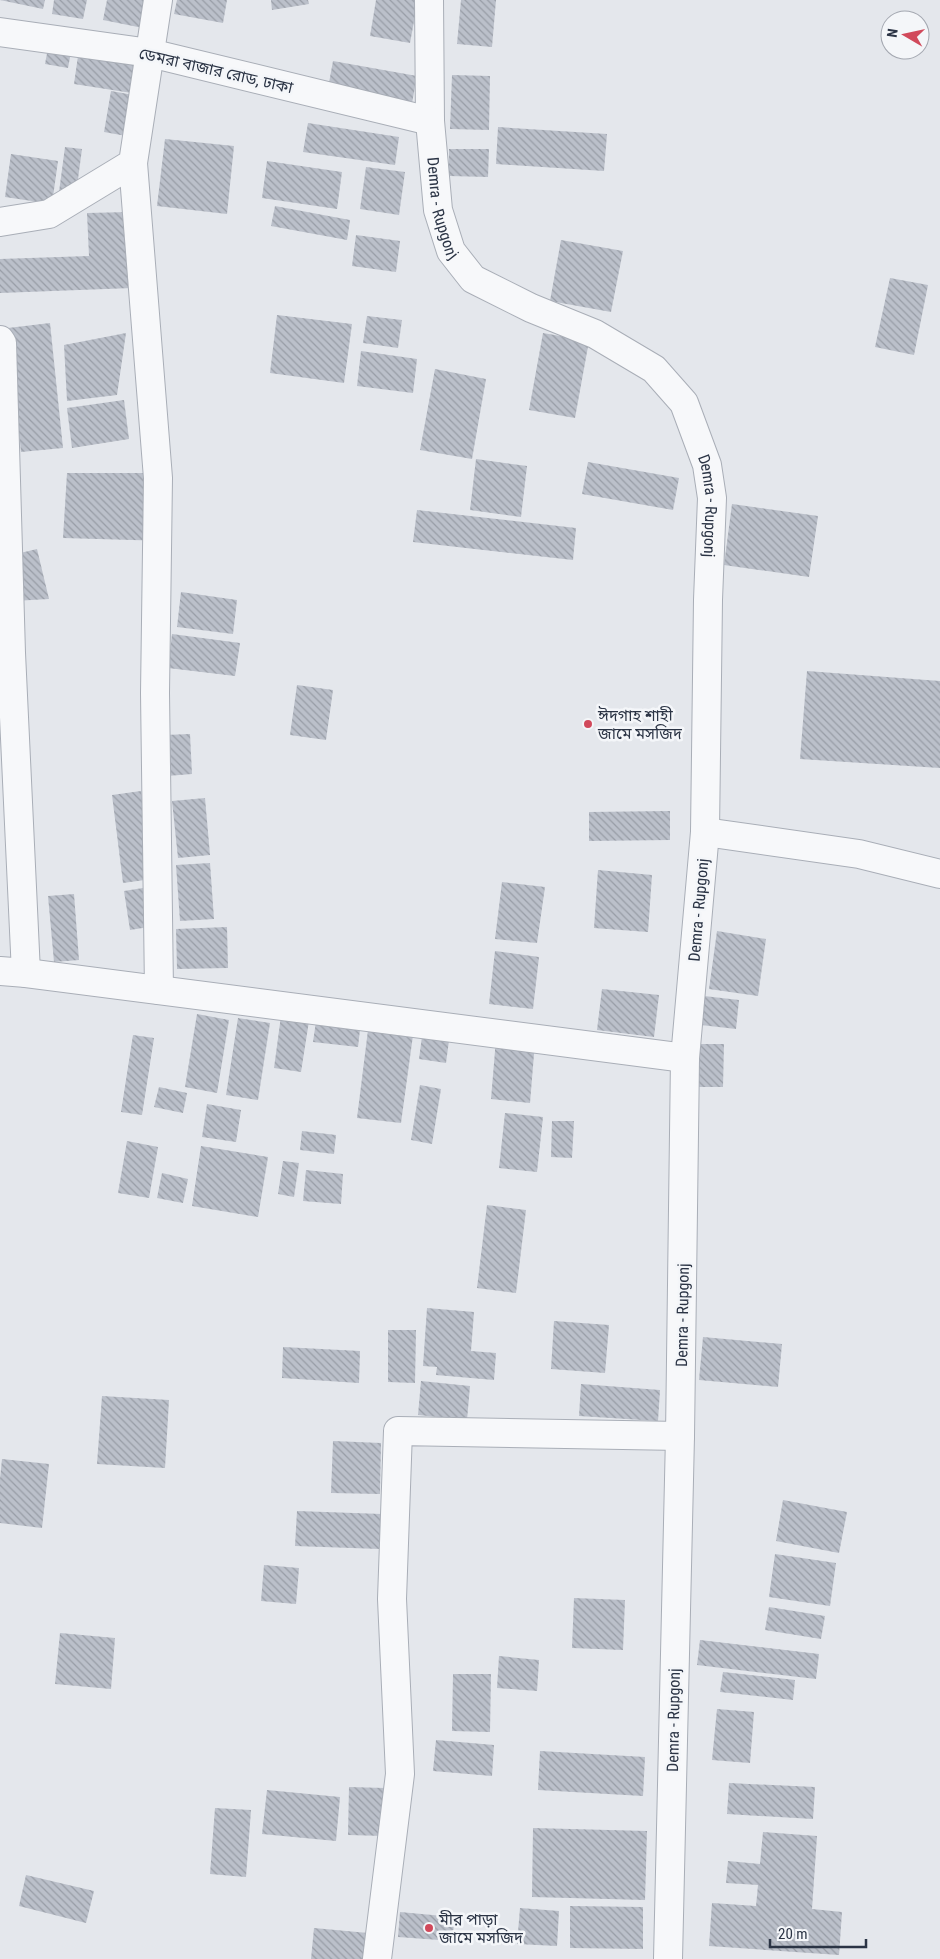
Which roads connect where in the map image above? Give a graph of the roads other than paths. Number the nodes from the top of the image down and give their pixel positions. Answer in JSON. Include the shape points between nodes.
{"nodes":[{"id":1,"x":158,"y":0,"type":"edge"},
{"id":2,"x":429,"y":0,"type":"edge"},
{"id":3,"x":0,"y":32,"type":"edge"},
{"id":4,"x":150,"y":53,"type":"junction"},
{"id":5,"x":430,"y":121,"type":"junction"},
{"id":6,"x":133,"y":163,"type":"junction"},
{"id":7,"x":0,"y":222,"type":"edge"},
{"id":8,"x":0,"y":340,"type":"edge"},
{"id":9,"x":705,"y":832,"type":"junction"},
{"id":10,"x":940,"y":874,"type":"edge"},
{"id":11,"x":13,"y":972,"type":"edge"},
{"id":12,"x":159,"y":990,"type":"junction"},
{"id":13,"x":685,"y":1058,"type":"junction"},
{"id":14,"x":680,"y":1436,"type":"junction"},
{"id":15,"x":377,"y":1959,"type":"edge"},
{"id":16,"x":668,"y":1959,"type":"edge"}],
"edges":[{"from":1,"to":4,"type":"street"},
{"from":2,"to":5,"type":"street","name":"Demra - Rupgonj"},
{"from":3,"to":4,"type":"street","name":"ডেমরা বাজার রোড, ঢাকা"},
{"from":4,"to":5,"type":"street","name":"ডেমরা বাজার রোড, ঢাকা"},
{"from":4,"to":6,"type":"street"},
{"from":5,"to":9,"type":"street","name":"Demra - Rupgonj","via":[[438,210],[451,251],[473,279],[531,308],[595,334],[654,369],[684,403],[694,427],[707,465],[712,498]]},
{"from":6,"to":7,"type":"street","via":[[49,214]]},
{"from":6,"to":12,"type":"street","via":[[158,478]]},
{"from":8,"to":11,"type":"street","via":[[11,653]]},
{"from":9,"to":10,"type":"street","via":[[858,854]]},
{"from":9,"to":13,"type":"street","name":"Demra - Rupgonj"},
{"from":11,"to":12,"type":"street"},
{"from":12,"to":13,"type":"street"},
{"from":13,"to":14,"type":"street","name":"Demra - Rupgonj"},
{"from":14,"to":15,"type":"street","via":[[398,1431],[392,1598],[400,1774]]},
{"from":14,"to":16,"type":"street","name":"Demra - Rupgonj"}]}
